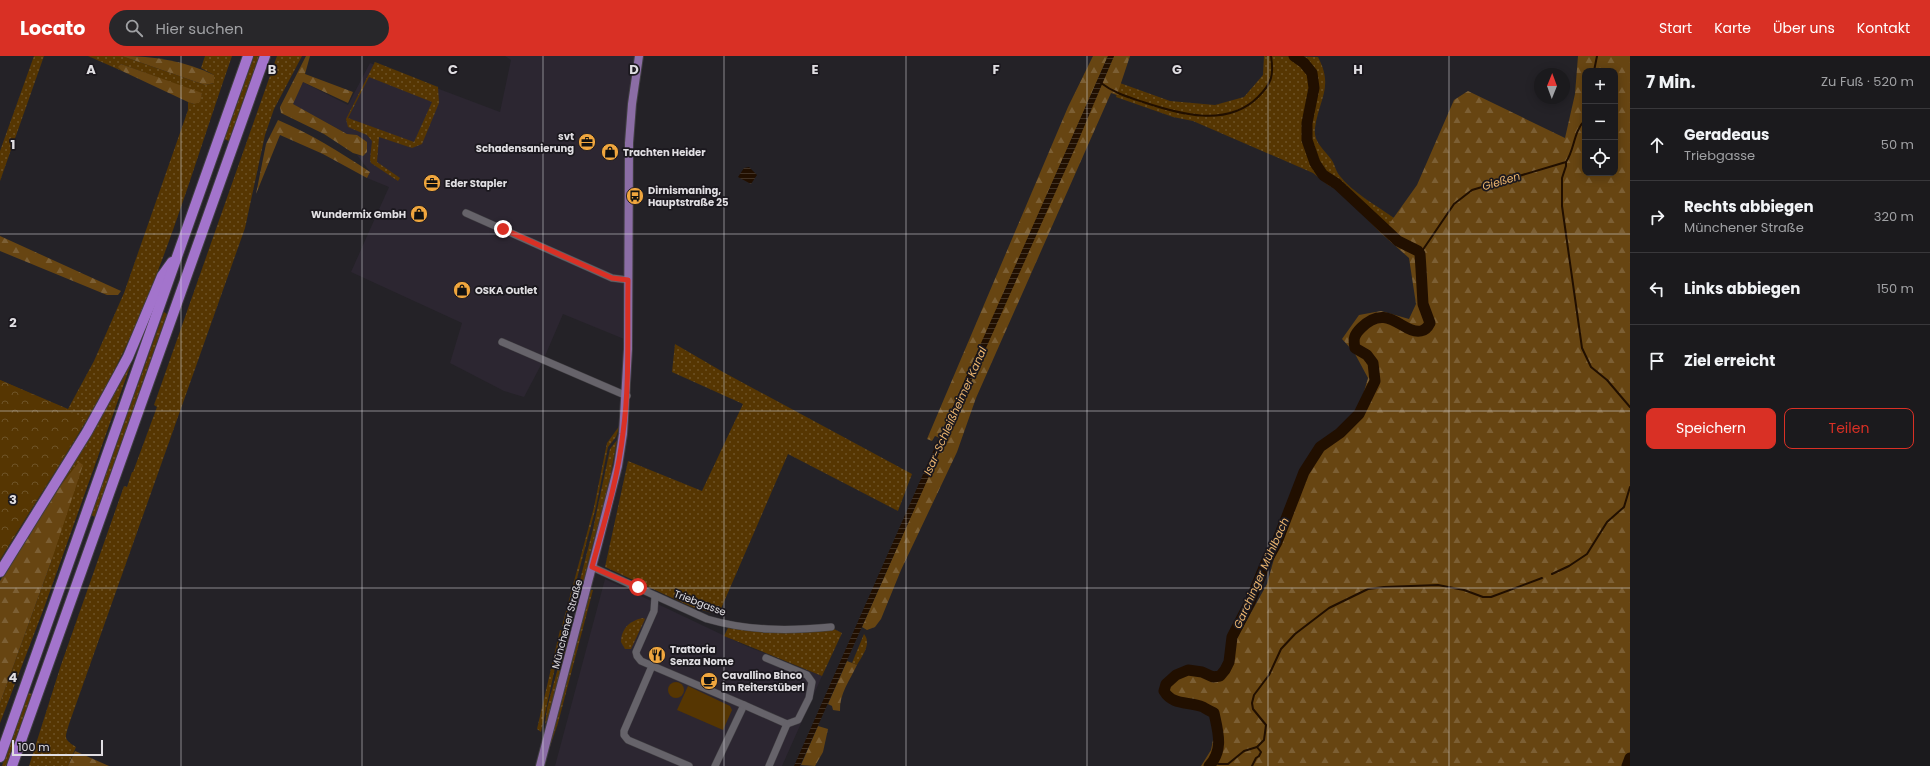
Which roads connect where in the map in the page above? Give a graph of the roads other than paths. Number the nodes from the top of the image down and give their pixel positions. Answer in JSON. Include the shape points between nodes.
{"nodes":[{"id":1,"x":248,"y":56,"type":"edge"},
{"id":2,"x":265,"y":56,"type":"edge"},
{"id":3,"x":639,"y":56,"type":"edge"},
{"id":4,"x":466,"y":213,"type":"dead end"},
{"id":5,"x":179,"y":252,"type":"junction"},
{"id":6,"x":628,"y":280,"type":"junction"},
{"id":7,"x":502,"y":342,"type":"dead end"},
{"id":8,"x":624,"y":395,"type":"junction"},
{"id":9,"x":592,"y":567,"type":"junction"},
{"id":10,"x":0,"y":572,"type":"edge"},
{"id":11,"x":655,"y":596,"type":"junction"},
{"id":12,"x":831,"y":627,"type":"dead end"},
{"id":13,"x":766,"y":658,"type":"dead end"},
{"id":14,"x":652,"y":666,"type":"junction"},
{"id":15,"x":744,"y":705,"type":"junction"},
{"id":16,"x":787,"y":724,"type":"junction"},
{"id":17,"x":23,"y":735,"type":"junction"},
{"id":18,"x":0,"y":757,"type":"edge"},
{"id":19,"x":12,"y":766,"type":"edge"},
{"id":20,"x":17,"y":766,"type":"edge"},
{"id":21,"x":540,"y":766,"type":"edge"},
{"id":22,"x":689,"y":766,"type":"edge"},
{"id":23,"x":715,"y":766,"type":"edge"},
{"id":24,"x":769,"y":766,"type":"edge"}],
"edges":[{"from":1,"to":5,"type":"highway"},
{"from":2,"to":17,"type":"highway"},
{"from":3,"to":6,"type":"main road","name":"Münchener Straße","via":[[630,125]]},
{"from":4,"to":6,"type":"street","via":[[612,278]]},
{"from":5,"to":10,"type":"highway","via":[[162,276],[128,357],[94,419]]},
{"from":5,"to":18,"type":"highway"},
{"from":6,"to":8,"type":"main road","name":"Münchener Straße"},
{"from":7,"to":8,"type":"street"},
{"from":8,"to":9,"type":"main road","name":"Münchener Straße","via":[[623,434],[618,466]]},
{"from":9,"to":11,"type":"street","name":"Triebgasse"},
{"from":9,"to":21,"type":"main road","name":"Münchener Straße"},
{"from":11,"to":12,"type":"street","name":"Triebgasse","via":[[724,624],[764,630]]},
{"from":11,"to":14,"type":"street","via":[[654,611],[636,652],[641,661]]},
{"from":13,"to":16,"type":"street","via":[[807,675],[812,682],[809,698],[798,720]]},
{"from":14,"to":15,"type":"street"},
{"from":14,"to":22,"type":"street","via":[[624,735],[628,740]]},
{"from":15,"to":16,"type":"street"},
{"from":15,"to":23,"type":"street"},
{"from":16,"to":24,"type":"street"},
{"from":17,"to":19,"type":"highway"},
{"from":17,"to":20,"type":"highway"}]}
